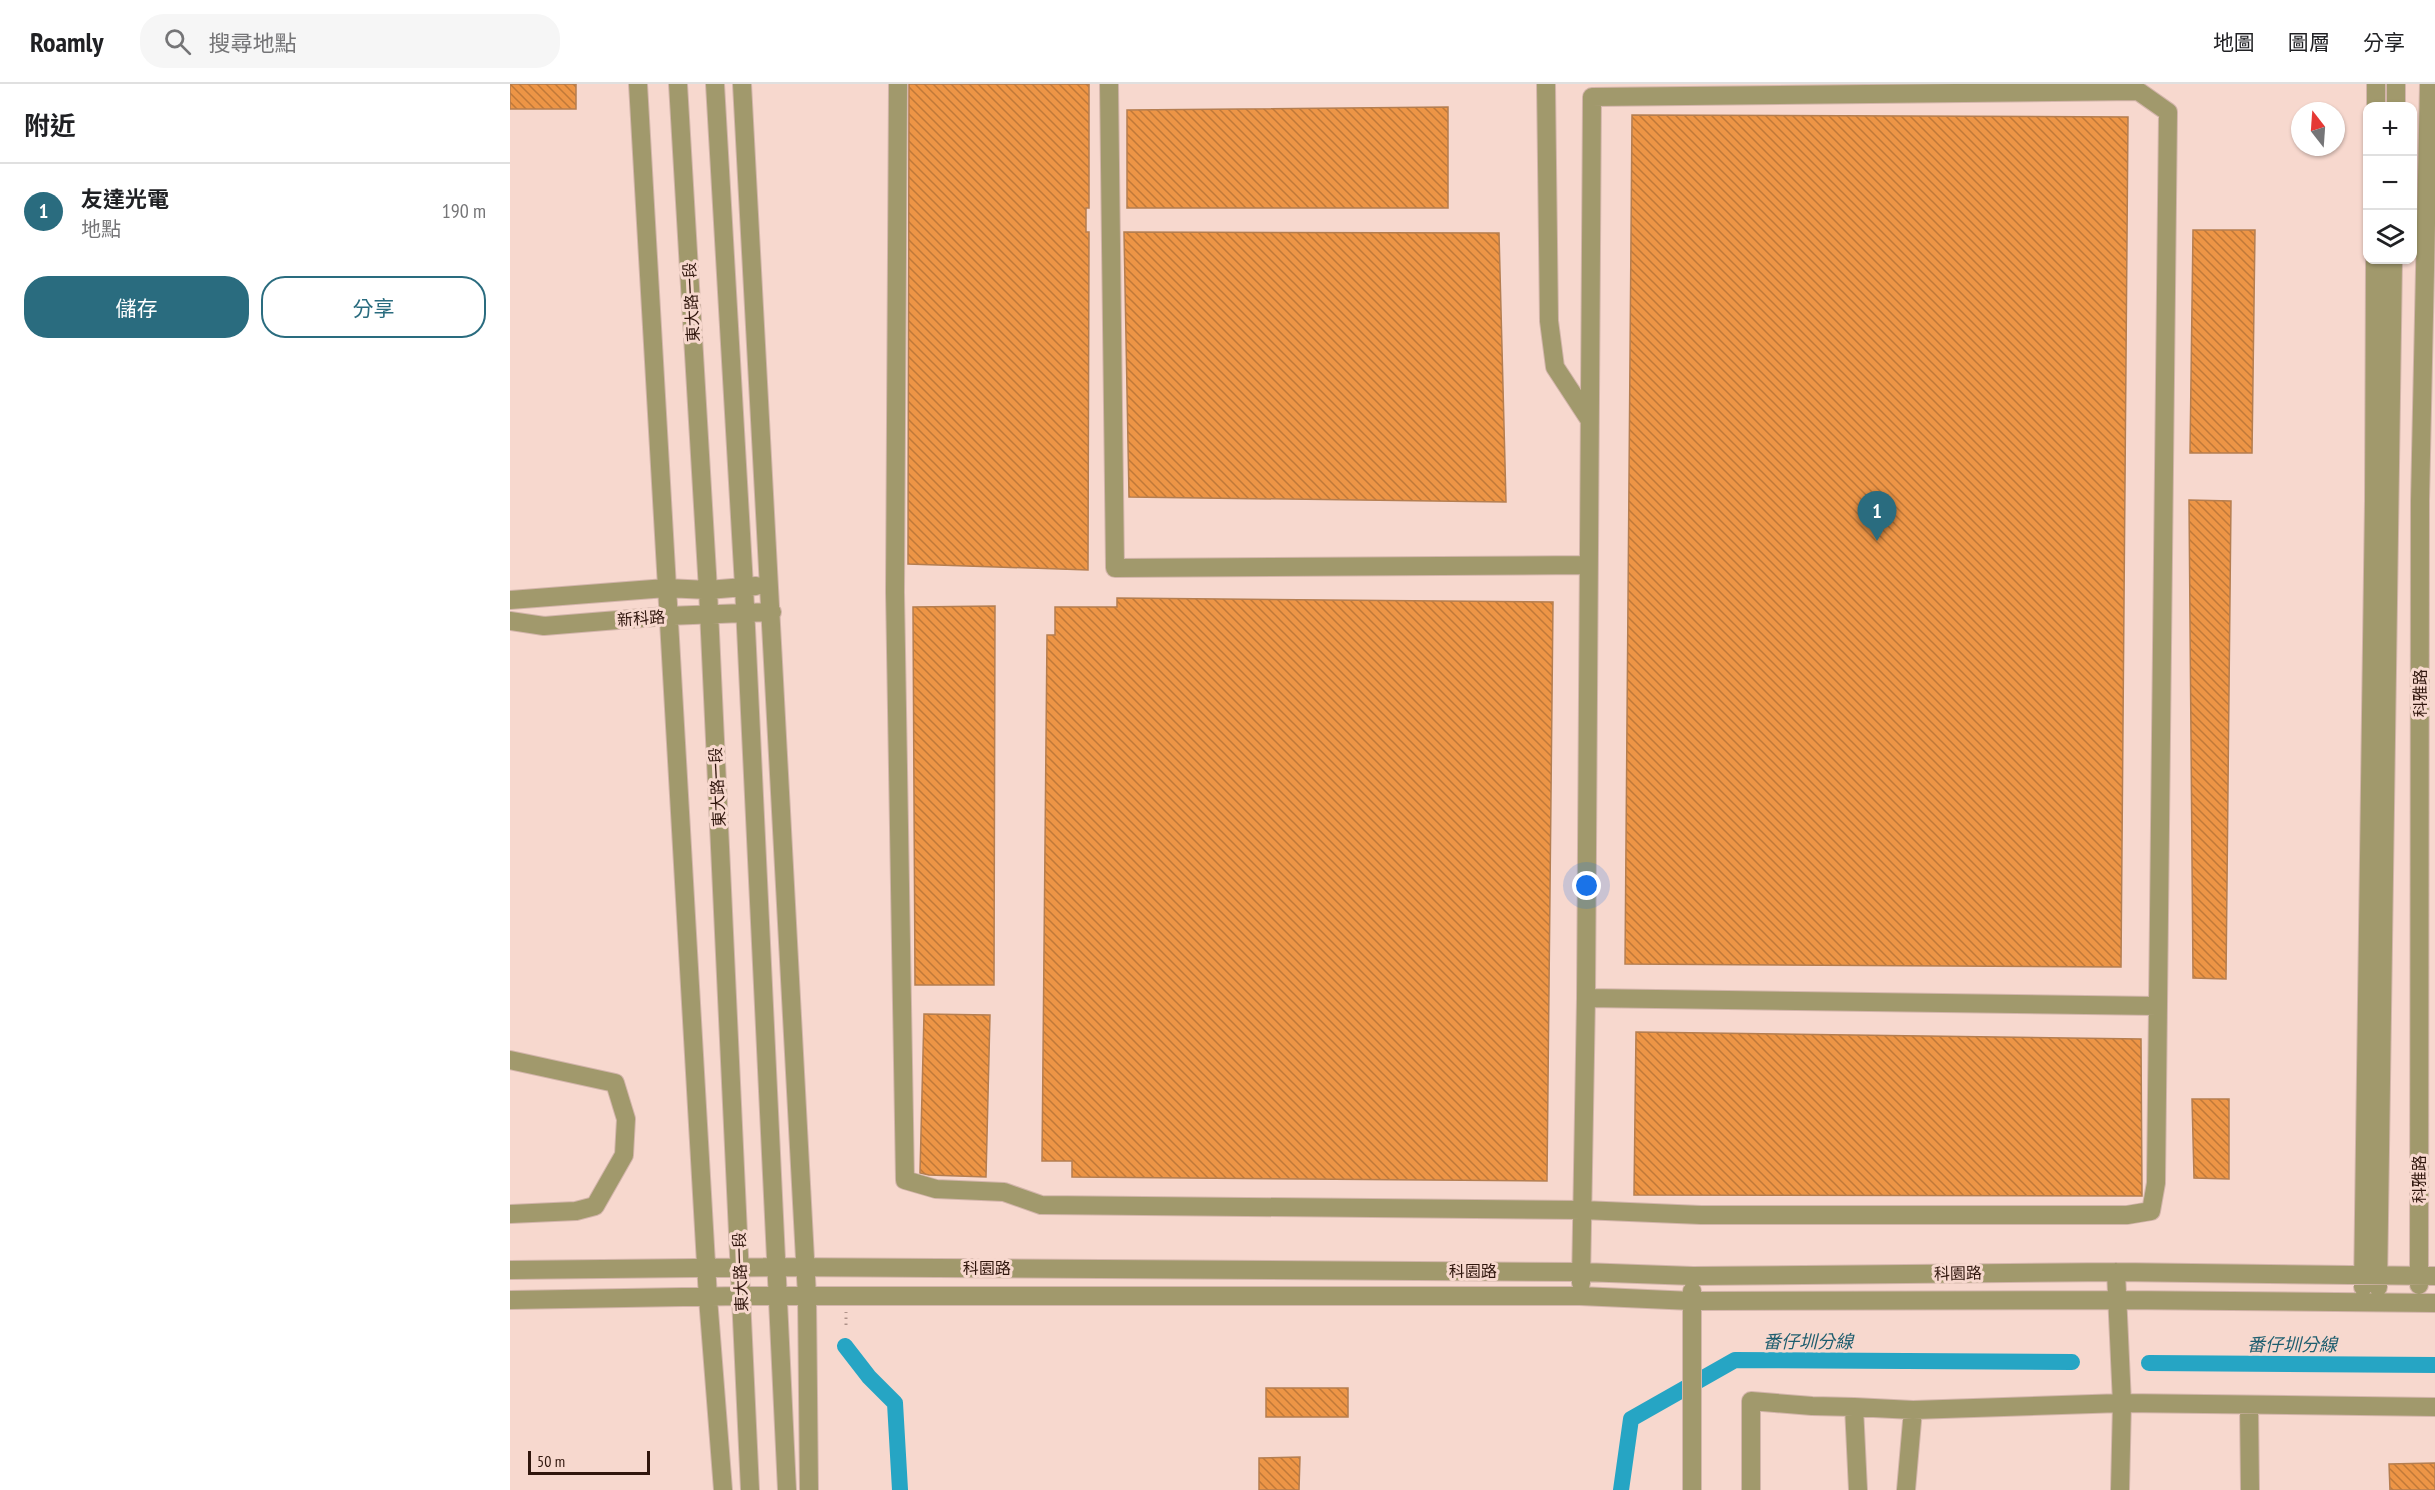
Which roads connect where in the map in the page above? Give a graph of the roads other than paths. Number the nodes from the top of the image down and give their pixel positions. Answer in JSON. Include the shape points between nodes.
{"nodes":[{"id":1,"x":638,"y":84,"type":"edge"},
{"id":2,"x":678,"y":84,"type":"edge"},
{"id":3,"x":715,"y":84,"type":"edge"},
{"id":4,"x":742,"y":84,"type":"edge"},
{"id":5,"x":898,"y":84,"type":"edge"},
{"id":6,"x":1109,"y":84,"type":"edge"},
{"id":7,"x":1546,"y":84,"type":"edge"},
{"id":8,"x":2376,"y":84,"type":"edge"},
{"id":9,"x":2396,"y":84,"type":"edge"},
{"id":10,"x":2429,"y":84,"type":"edge"},
{"id":11,"x":2376,"y":102,"type":"edge"},
{"id":12,"x":2396,"y":102,"type":"edge"},
{"id":13,"x":2375,"y":264,"type":"edge"},
{"id":14,"x":2393,"y":264,"type":"edge"},
{"id":15,"x":1589,"y":419,"type":"junction"},
{"id":16,"x":1588,"y":565,"type":"junction"},
{"id":17,"x":744,"y":586,"type":"junction"},
{"id":18,"x":770,"y":586,"type":"junction"},
{"id":19,"x":666,"y":588,"type":"junction"},
{"id":20,"x":708,"y":590,"type":"junction"},
{"id":21,"x":510,"y":600,"type":"edge"},
{"id":22,"x":772,"y":612,"type":"junction"},
{"id":23,"x":745,"y":613,"type":"junction"},
{"id":24,"x":709,"y":615,"type":"junction"},
{"id":25,"x":667,"y":616,"type":"junction"},
{"id":26,"x":510,"y":621,"type":"edge"},
{"id":27,"x":1586,"y":998,"type":"junction"},
{"id":28,"x":2157,"y":1006,"type":"junction"},
{"id":29,"x":510,"y":1060,"type":"edge"},
{"id":30,"x":1582,"y":1210,"type":"junction"},
{"id":31,"x":510,"y":1214,"type":"edge"},
{"id":32,"x":777,"y":1267,"type":"junction"},
{"id":33,"x":805,"y":1267,"type":"junction"},
{"id":34,"x":706,"y":1268,"type":"junction"},
{"id":35,"x":740,"y":1268,"type":"junction"},
{"id":36,"x":510,"y":1270,"type":"edge"},
{"id":37,"x":1582,"y":1272,"type":"junction"},
{"id":38,"x":2116,"y":1272,"type":"junction"},
{"id":39,"x":2371,"y":1275,"type":"junction"},
{"id":40,"x":2427,"y":1275,"type":"edge"},
{"id":41,"x":1693,"y":1276,"type":"junction"},
{"id":42,"x":740,"y":1296,"type":"junction"},
{"id":43,"x":807,"y":1296,"type":"junction"},
{"id":44,"x":1580,"y":1296,"type":"junction"},
{"id":45,"x":777,"y":1297,"type":"junction"},
{"id":46,"x":708,"y":1298,"type":"junction"},
{"id":47,"x":510,"y":1300,"type":"edge"},
{"id":48,"x":2119,"y":1300,"type":"junction"},
{"id":49,"x":1692,"y":1301,"type":"junction"},
{"id":50,"x":2370,"y":1301,"type":"junction"},
{"id":51,"x":2427,"y":1303,"type":"edge"},
{"id":52,"x":2122,"y":1403,"type":"junction"},
{"id":53,"x":2249,"y":1405,"type":"junction"},
{"id":54,"x":1854,"y":1407,"type":"junction"},
{"id":55,"x":2435,"y":1407,"type":"edge"},
{"id":56,"x":1913,"y":1410,"type":"junction"},
{"id":57,"x":723,"y":1490,"type":"edge"},
{"id":58,"x":750,"y":1490,"type":"edge"},
{"id":59,"x":787,"y":1490,"type":"edge"},
{"id":60,"x":809,"y":1490,"type":"edge"},
{"id":61,"x":1692,"y":1490,"type":"edge"},
{"id":62,"x":1751,"y":1490,"type":"edge"},
{"id":63,"x":1858,"y":1490,"type":"edge"},
{"id":64,"x":1906,"y":1490,"type":"edge"},
{"id":65,"x":2120,"y":1490,"type":"edge"},
{"id":66,"x":2250,"y":1490,"type":"edge"}],
"edges":[{"from":1,"to":19,"type":"street"},
{"from":2,"to":20,"type":"street","name":"東大路一段"},
{"from":3,"to":17,"type":"street"},
{"from":4,"to":18,"type":"street"},
{"from":5,"to":30,"type":"street","via":[[895,592],[905,1180],[936,1189],[1004,1192],[1041,1205]]},
{"from":6,"to":16,"type":"street","via":[[1115,568]]},
{"from":7,"to":15,"type":"street","via":[[1550,321],[1555,367]]},
{"from":8,"to":11,"type":"street"},
{"from":9,"to":12,"type":"street"},
{"from":10,"to":40,"type":"street","name":"科雅路","via":[[2420,501]]},
{"from":13,"to":39,"type":"street","name":"科雅路"},
{"from":14,"to":39,"type":"street","name":"科雅路"},
{"from":15,"to":16,"type":"street"},
{"from":15,"to":28,"type":"street","via":[[1592,97],[2138,91],[2168,112]]},
{"from":16,"to":27,"type":"street"},
{"from":17,"to":18,"type":"street","name":"新科路"},
{"from":17,"to":20,"type":"street","name":"新科路"},
{"from":17,"to":23,"type":"street"},
{"from":18,"to":22,"type":"street"},
{"from":19,"to":20,"type":"street","name":"新科路"},
{"from":19,"to":21,"type":"street","name":"新科路"},
{"from":19,"to":25,"type":"street"},
{"from":20,"to":24,"type":"street","name":"東大路一段"},
{"from":22,"to":23,"type":"street","name":"新科路"},
{"from":22,"to":33,"type":"street"},
{"from":23,"to":24,"type":"street","name":"新科路"},
{"from":23,"to":32,"type":"street"},
{"from":24,"to":25,"type":"street","name":"新科路"},
{"from":24,"to":35,"type":"street","name":"東大路一段"},
{"from":25,"to":26,"type":"street","name":"新科路","via":[[544,626]]},
{"from":25,"to":34,"type":"street"},
{"from":27,"to":28,"type":"street"},
{"from":27,"to":30,"type":"street"},
{"from":28,"to":30,"type":"street","via":[[2156,1183],[2151,1211],[2127,1215],[1701,1215]]},
{"from":29,"to":31,"type":"street","via":[[615,1083],[626,1119],[624,1155],[595,1206],[576,1211]]},
{"from":30,"to":37,"type":"street"},
{"from":32,"to":33,"type":"street","name":"科園路"},
{"from":32,"to":35,"type":"street","name":"科園路"},
{"from":32,"to":45,"type":"street"},
{"from":33,"to":37,"type":"street","name":"科園路"},
{"from":33,"to":43,"type":"street"},
{"from":34,"to":35,"type":"street","name":"科園路"},
{"from":34,"to":36,"type":"street","name":"科園路"},
{"from":34,"to":46,"type":"street"},
{"from":35,"to":42,"type":"street","name":"東大路一段"},
{"from":37,"to":41,"type":"street","name":"科園路"},
{"from":37,"to":44,"type":"street"},
{"from":38,"to":39,"type":"street","name":"科園路"},
{"from":38,"to":41,"type":"street","name":"科園路"},
{"from":38,"to":48,"type":"street"},
{"from":39,"to":40,"type":"street","name":"科園路"},
{"from":39,"to":50,"type":"street","name":"科雅路"},
{"from":40,"to":51,"type":"street","name":"科雅路"},
{"from":41,"to":49,"type":"street"},
{"from":42,"to":45,"type":"street","name":"科園路"},
{"from":42,"to":46,"type":"street","name":"科園路"},
{"from":42,"to":58,"type":"street","name":"東大路一段"},
{"from":43,"to":44,"type":"street","name":"科園路"},
{"from":43,"to":45,"type":"street","name":"科園路"},
{"from":43,"to":60,"type":"street"},
{"from":44,"to":49,"type":"street","name":"科園路"},
{"from":45,"to":59,"type":"street"},
{"from":46,"to":47,"type":"street","name":"科園路"},
{"from":46,"to":57,"type":"street"},
{"from":48,"to":49,"type":"street","name":"科園路"},
{"from":48,"to":50,"type":"street","name":"科園路"},
{"from":48,"to":52,"type":"street"},
{"from":49,"to":61,"type":"street"},
{"from":50,"to":51,"type":"street","name":"科園路"},
{"from":52,"to":53,"type":"street"},
{"from":52,"to":56,"type":"street"},
{"from":52,"to":65,"type":"street"},
{"from":53,"to":55,"type":"street"},
{"from":53,"to":66,"type":"street"},
{"from":54,"to":56,"type":"street"},
{"from":54,"to":62,"type":"street","via":[[1751,1401]]},
{"from":54,"to":63,"type":"street"},
{"from":56,"to":64,"type":"street"}]}
